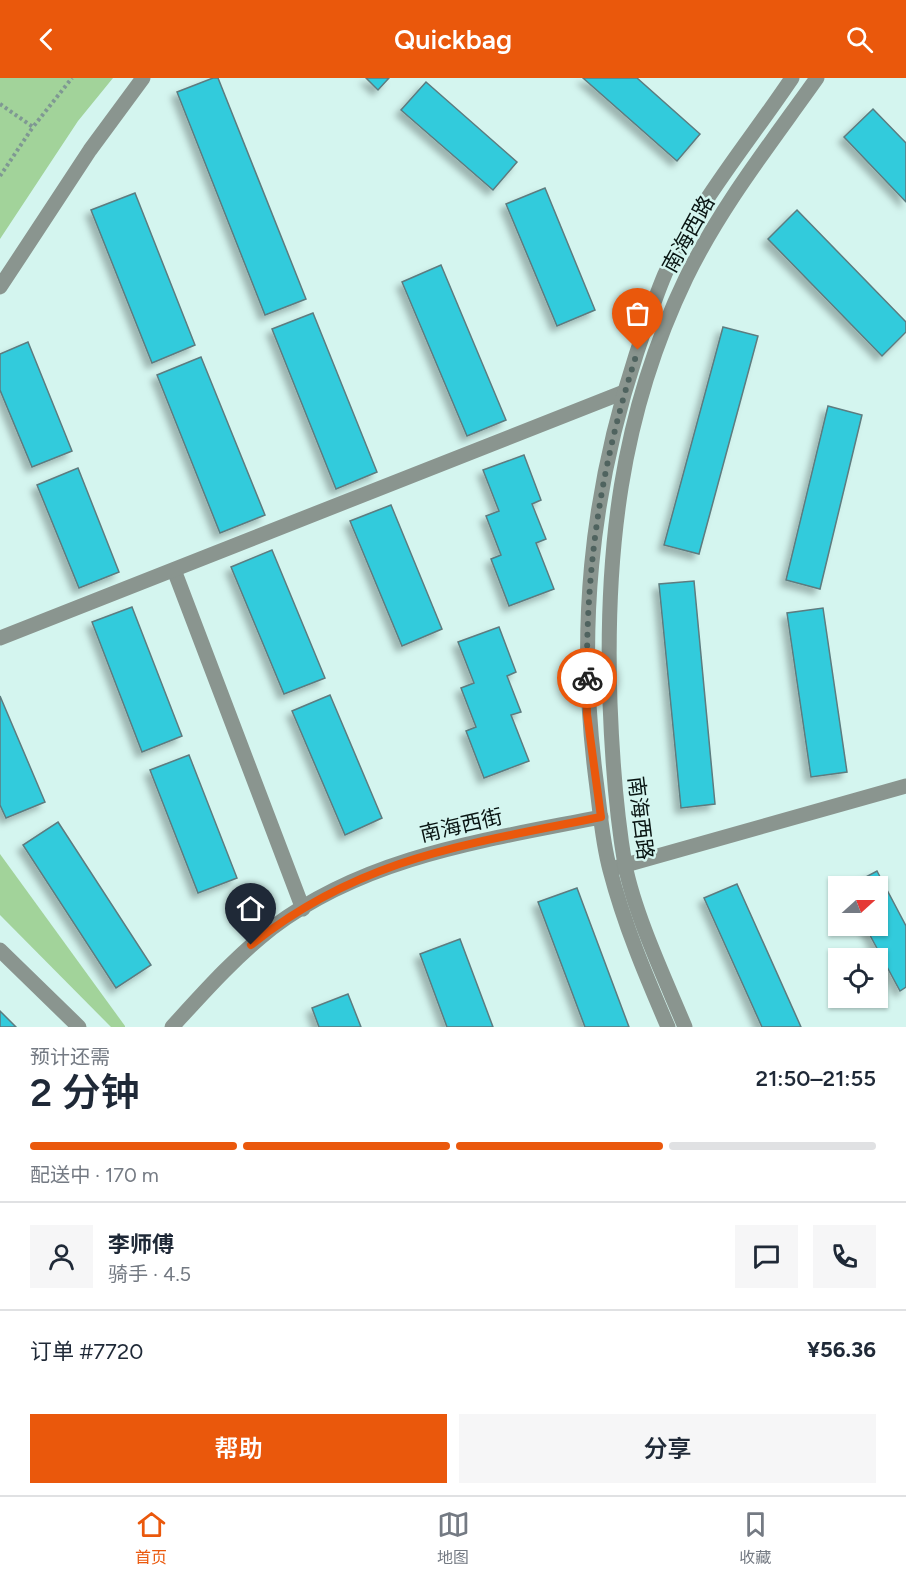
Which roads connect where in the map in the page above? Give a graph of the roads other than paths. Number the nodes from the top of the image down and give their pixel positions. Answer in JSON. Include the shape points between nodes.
{"nodes":[{"id":1,"x":143,"y":78,"type":"edge"},
{"id":2,"x":792,"y":78,"type":"edge"},
{"id":3,"x":817,"y":78,"type":"edge"},
{"id":4,"x":0,"y":287,"type":"edge"},
{"id":5,"x":624,"y":392,"type":"junction"},
{"id":6,"x":174,"y":570,"type":"junction"},
{"id":7,"x":0,"y":638,"type":"edge"},
{"id":8,"x":906,"y":786,"type":"edge"},
{"id":9,"x":601,"y":817,"type":"junction"},
{"id":10,"x":625,"y":865,"type":"junction"},
{"id":11,"x":610,"y":869,"type":"junction"},
{"id":12,"x":303,"y":909,"type":"junction"},
{"id":13,"x":0,"y":950,"type":"edge"},
{"id":14,"x":79,"y":1027,"type":"edge"},
{"id":15,"x":172,"y":1027,"type":"edge"},
{"id":16,"x":668,"y":1027,"type":"edge"},
{"id":17,"x":685,"y":1027,"type":"edge"}],
"edges":[{"from":1,"to":4,"type":"street","via":[[90,150]]},
{"from":2,"to":5,"type":"street","name":"南海西路","via":[[685,235],[665,275]]},
{"from":3,"to":10,"type":"street","name":"南海西路","via":[[719,218],[686,279],[628,442],[614,519],[609,608],[612,745]]},
{"from":5,"to":6,"type":"street"},
{"from":5,"to":9,"type":"street","name":"南海西路","via":[[597,510],[590,570],[587,714]]},
{"from":6,"to":7,"type":"street"},
{"from":6,"to":12,"type":"street"},
{"from":8,"to":10,"type":"street"},
{"from":9,"to":11,"type":"street","name":"南海西路"},
{"from":9,"to":12,"type":"street","name":"南海西街","via":[[435,851],[359,878]]},
{"from":10,"to":11,"type":"street"},
{"from":10,"to":17,"type":"street","name":"南海西路","via":[[660,969]]},
{"from":11,"to":16,"type":"street","name":"南海西路","via":[[636,949]]},
{"from":12,"to":15,"type":"street","name":"南海西街","via":[[223,970]]},
{"from":13,"to":14,"type":"street"}]}
